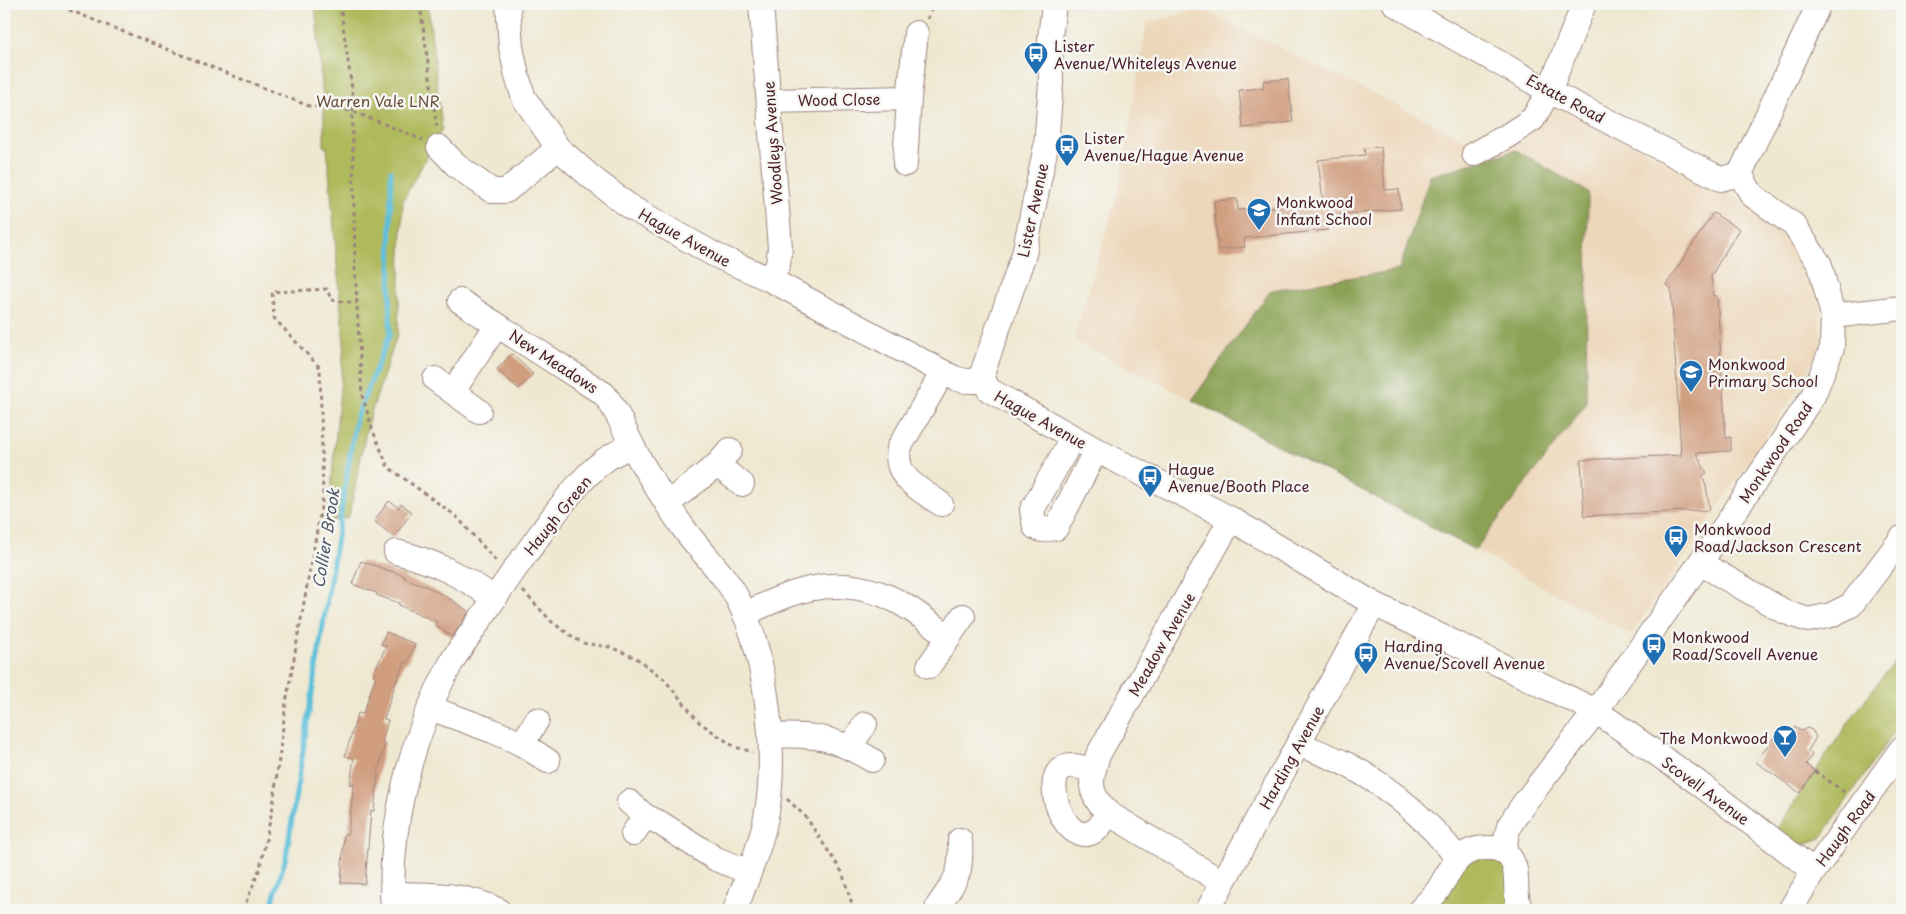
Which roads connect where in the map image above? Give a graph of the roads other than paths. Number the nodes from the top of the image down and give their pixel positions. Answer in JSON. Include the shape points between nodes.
{"nodes":[{"id":1,"x":508,"y":4,"type":"edge"},
{"id":2,"x":761,"y":4,"type":"edge"},
{"id":3,"x":1054,"y":4,"type":"edge"},
{"id":4,"x":1395,"y":4,"type":"edge"},
{"id":5,"x":1584,"y":4,"type":"edge"},
{"id":6,"x":1819,"y":4,"type":"edge"},
{"id":7,"x":916,"y":33,"type":"dead end"},
{"id":8,"x":1549,"y":90,"type":"junction"},
{"id":9,"x":909,"y":98,"type":"junction"},
{"id":10,"x":769,"y":101,"type":"junction"},
{"id":11,"x":440,"y":147,"type":"road end"},
{"id":12,"x":558,"y":148,"type":"junction"},
{"id":13,"x":1474,"y":154,"type":"dead end"},
{"id":14,"x":905,"y":164,"type":"dead end"},
{"id":15,"x":1740,"y":174,"type":"junction"},
{"id":16,"x":771,"y":280,"type":"junction"},
{"id":17,"x":460,"y":301,"type":"dead end"},
{"id":18,"x":1902,"y":308,"type":"edge"},
{"id":19,"x":1834,"y":316,"type":"junction"},
{"id":20,"x":496,"y":325,"type":"junction"},
{"id":21,"x":943,"y":372,"type":"junction"},
{"id":22,"x":984,"y":381,"type":"junction"},
{"id":23,"x":479,"y":411,"type":"dead end"},
{"id":24,"x":1073,"y":437,"type":"junction"},
{"id":25,"x":632,"y":445,"type":"junction"},
{"id":26,"x":1096,"y":450,"type":"junction"},
{"id":27,"x":742,"y":484,"type":"dead end"},
{"id":28,"x":667,"y":504,"type":"junction"},
{"id":29,"x":941,"y":504,"type":"dead end"},
{"id":30,"x":1231,"y":519,"type":"junction"},
{"id":31,"x":1902,"y":538,"type":"edge"},
{"id":32,"x":396,"y":552,"type":"dead end"},
{"id":33,"x":1700,"y":563,"type":"junction"},
{"id":34,"x":494,"y":598,"type":"junction"},
{"id":35,"x":1374,"y":604,"type":"junction"},
{"id":36,"x":745,"y":614,"type":"junction"},
{"id":37,"x":964,"y":616,"type":"dead end"},
{"id":38,"x":949,"y":637,"type":"junction"},
{"id":39,"x":929,"y":666,"type":"dead end"},
{"id":40,"x":430,"y":708,"type":"junction"},
{"id":41,"x":1596,"y":711,"type":"junction"},
{"id":42,"x":537,"y":720,"type":"dead end"},
{"id":43,"x":864,"y":724,"type":"dead end"},
{"id":44,"x":770,"y":736,"type":"junction"},
{"id":45,"x":522,"y":744,"type":"junction"},
{"id":46,"x":1299,"y":744,"type":"junction"},
{"id":47,"x":850,"y":747,"type":"junction"},
{"id":48,"x":1902,"y":748,"type":"edge"},
{"id":49,"x":872,"y":760,"type":"dead end"},
{"id":50,"x":548,"y":762,"type":"dead end"},
{"id":51,"x":1093,"y":770,"type":"junction"},
{"id":52,"x":1108,"y":813,"type":"junction"},
{"id":53,"x":636,"y":817,"type":"dead end"},
{"id":54,"x":960,"y":840,"type":"dead end"},
{"id":55,"x":1503,"y":851,"type":"junction"},
{"id":56,"x":1458,"y":859,"type":"junction"},
{"id":57,"x":1814,"y":871,"type":"junction"},
{"id":58,"x":749,"y":872,"type":"junction"},
{"id":59,"x":1222,"y":882,"type":"junction"},
{"id":60,"x":392,"y":902,"type":"edge"},
{"id":61,"x":939,"y":908,"type":"edge"},
{"id":62,"x":498,"y":910,"type":"edge"},
{"id":63,"x":735,"y":910,"type":"edge"},
{"id":64,"x":1208,"y":910,"type":"edge"},
{"id":65,"x":1420,"y":910,"type":"edge"},
{"id":66,"x":1520,"y":910,"type":"edge"},
{"id":67,"x":1790,"y":910,"type":"edge"}],
"edges":[{"from":1,"to":12,"type":"street","name":"Hague Avenue","via":[[511,46],[524,98]]},
{"from":2,"to":10,"type":"street","name":"Woodleys Avenue"},
{"from":3,"to":22,"type":"street","name":"Lister Avenue","via":[[1046,146],[1024,254],[983,371]]},
{"from":4,"to":8,"type":"street","name":"Estate Road"},
{"from":5,"to":8,"type":"street"},
{"from":6,"to":15,"type":"street"},
{"from":7,"to":9,"type":"street"},
{"from":8,"to":13,"type":"street","via":[[1533,118]]},
{"from":8,"to":15,"type":"street","name":"Estate Road","via":[[1722,179]]},
{"from":9,"to":10,"type":"street","name":"Wood Close"},
{"from":9,"to":14,"type":"street"},
{"from":10,"to":16,"type":"street","name":"Woodleys Avenue","via":[[780,248]]},
{"from":11,"to":12,"type":"street","via":[[457,166],[492,191],[506,190]]},
{"from":12,"to":16,"type":"street","name":"Hague Avenue","via":[[630,207],[715,255]]},
{"from":15,"to":19,"type":"street","name":"Monkwood Road","via":[[1752,195],[1794,225],[1820,266]]},
{"from":16,"to":21,"type":"street","name":"Hague Avenue"},
{"from":17,"to":20,"type":"street","name":"New Meadows"},
{"from":18,"to":19,"type":"street"},
{"from":19,"to":33,"type":"street","name":"Monkwood Road","via":[[1832,348],[1813,396]]},
{"from":20,"to":23,"type":"street","name":"New Meadows","via":[[444,385]]},
{"from":20,"to":25,"type":"street","name":"New Meadows","via":[[604,394],[615,408]]},
{"from":21,"to":22,"type":"street","name":"Hague Avenue","via":[[966,381]]},
{"from":21,"to":29,"type":"street","via":[[899,448],[897,458],[906,478]]},
{"from":22,"to":24,"type":"street","name":"Hague Avenue","via":[[989,390],[1000,397]]},
{"from":24,"to":26,"type":"street","name":"Hague Avenue"},
{"from":24,"to":26,"type":"street","via":[[1032,510],[1035,527],[1042,530],[1056,528]]},
{"from":25,"to":28,"type":"street","name":"New Meadows"},
{"from":25,"to":34,"type":"street","name":"Haugh Green","via":[[606,459],[588,474]]},
{"from":26,"to":30,"type":"street","name":"Hague Avenue"},
{"from":27,"to":28,"type":"street","via":[[724,457]]},
{"from":28,"to":36,"type":"street","name":"New Meadows","via":[[730,587]]},
{"from":30,"to":35,"type":"street","name":"Hague Avenue"},
{"from":30,"to":51,"type":"street","name":"Meadow Avenue","via":[[1098,755]]},
{"from":31,"to":33,"type":"street","via":[[1851,605],[1832,615],[1808,620],[1785,612]]},
{"from":32,"to":34,"type":"street","via":[[421,548]]},
{"from":33,"to":41,"type":"street","name":"Monkwood Road"},
{"from":34,"to":40,"type":"street","name":"Haugh Green","via":[[450,664]]},
{"from":35,"to":41,"type":"street","name":"Hague Avenue"},
{"from":35,"to":46,"type":"street","name":"Harding Avenue"},
{"from":36,"to":38,"type":"street","via":[[797,591],[820,587],[860,588],[882,594],[905,606]]},
{"from":36,"to":44,"type":"street","name":"New Meadows","via":[[755,645]]},
{"from":37,"to":38,"type":"street"},
{"from":38,"to":39,"type":"street"},
{"from":40,"to":45,"type":"street"},
{"from":40,"to":60,"type":"street","name":"Haugh Green","via":[[399,805],[392,855]]},
{"from":41,"to":55,"type":"street","name":"Monkwood Road","via":[[1509,826]]},
{"from":41,"to":57,"type":"street","name":"Scovell Avenue","via":[[1697,782]]},
{"from":42,"to":45,"type":"street"},
{"from":43,"to":47,"type":"street"},
{"from":44,"to":47,"type":"street","via":[[810,735]]},
{"from":44,"to":58,"type":"street","name":"New Meadows","via":[[771,770],[766,818]]},
{"from":45,"to":50,"type":"street"},
{"from":46,"to":56,"type":"street","via":[[1348,765],[1384,787],[1442,838]]},
{"from":46,"to":59,"type":"street","name":"Harding Avenue"},
{"from":47,"to":49,"type":"street"},
{"from":48,"to":57,"type":"street","name":"Haugh Road"},
{"from":51,"to":52,"type":"street","name":"Meadow Avenue","via":[[1093,793],[1098,804]]},
{"from":51,"to":52,"type":"street","via":[[1068,766],[1060,770],[1055,777],[1054,788],[1059,809],[1073,831],[1082,834],[1099,827]]},
{"from":52,"to":59,"type":"street","name":"Meadow Avenue"},
{"from":53,"to":58,"type":"street","via":[[660,822],[716,859]]},
{"from":54,"to":61,"type":"street","via":[[962,862],[958,876]]},
{"from":55,"to":56,"type":"street","via":[[1479,848]]},
{"from":55,"to":66,"type":"street","via":[[1512,860],[1516,873]]},
{"from":56,"to":65,"type":"street"},
{"from":57,"to":67,"type":"street","name":"Haugh Road"},
{"from":58,"to":63,"type":"street","name":"New Meadows"},
{"from":59,"to":64,"type":"street","name":"Harding Avenue"},
{"from":60,"to":62,"type":"street","name":"Haugh Green","via":[[457,896]]}]}
